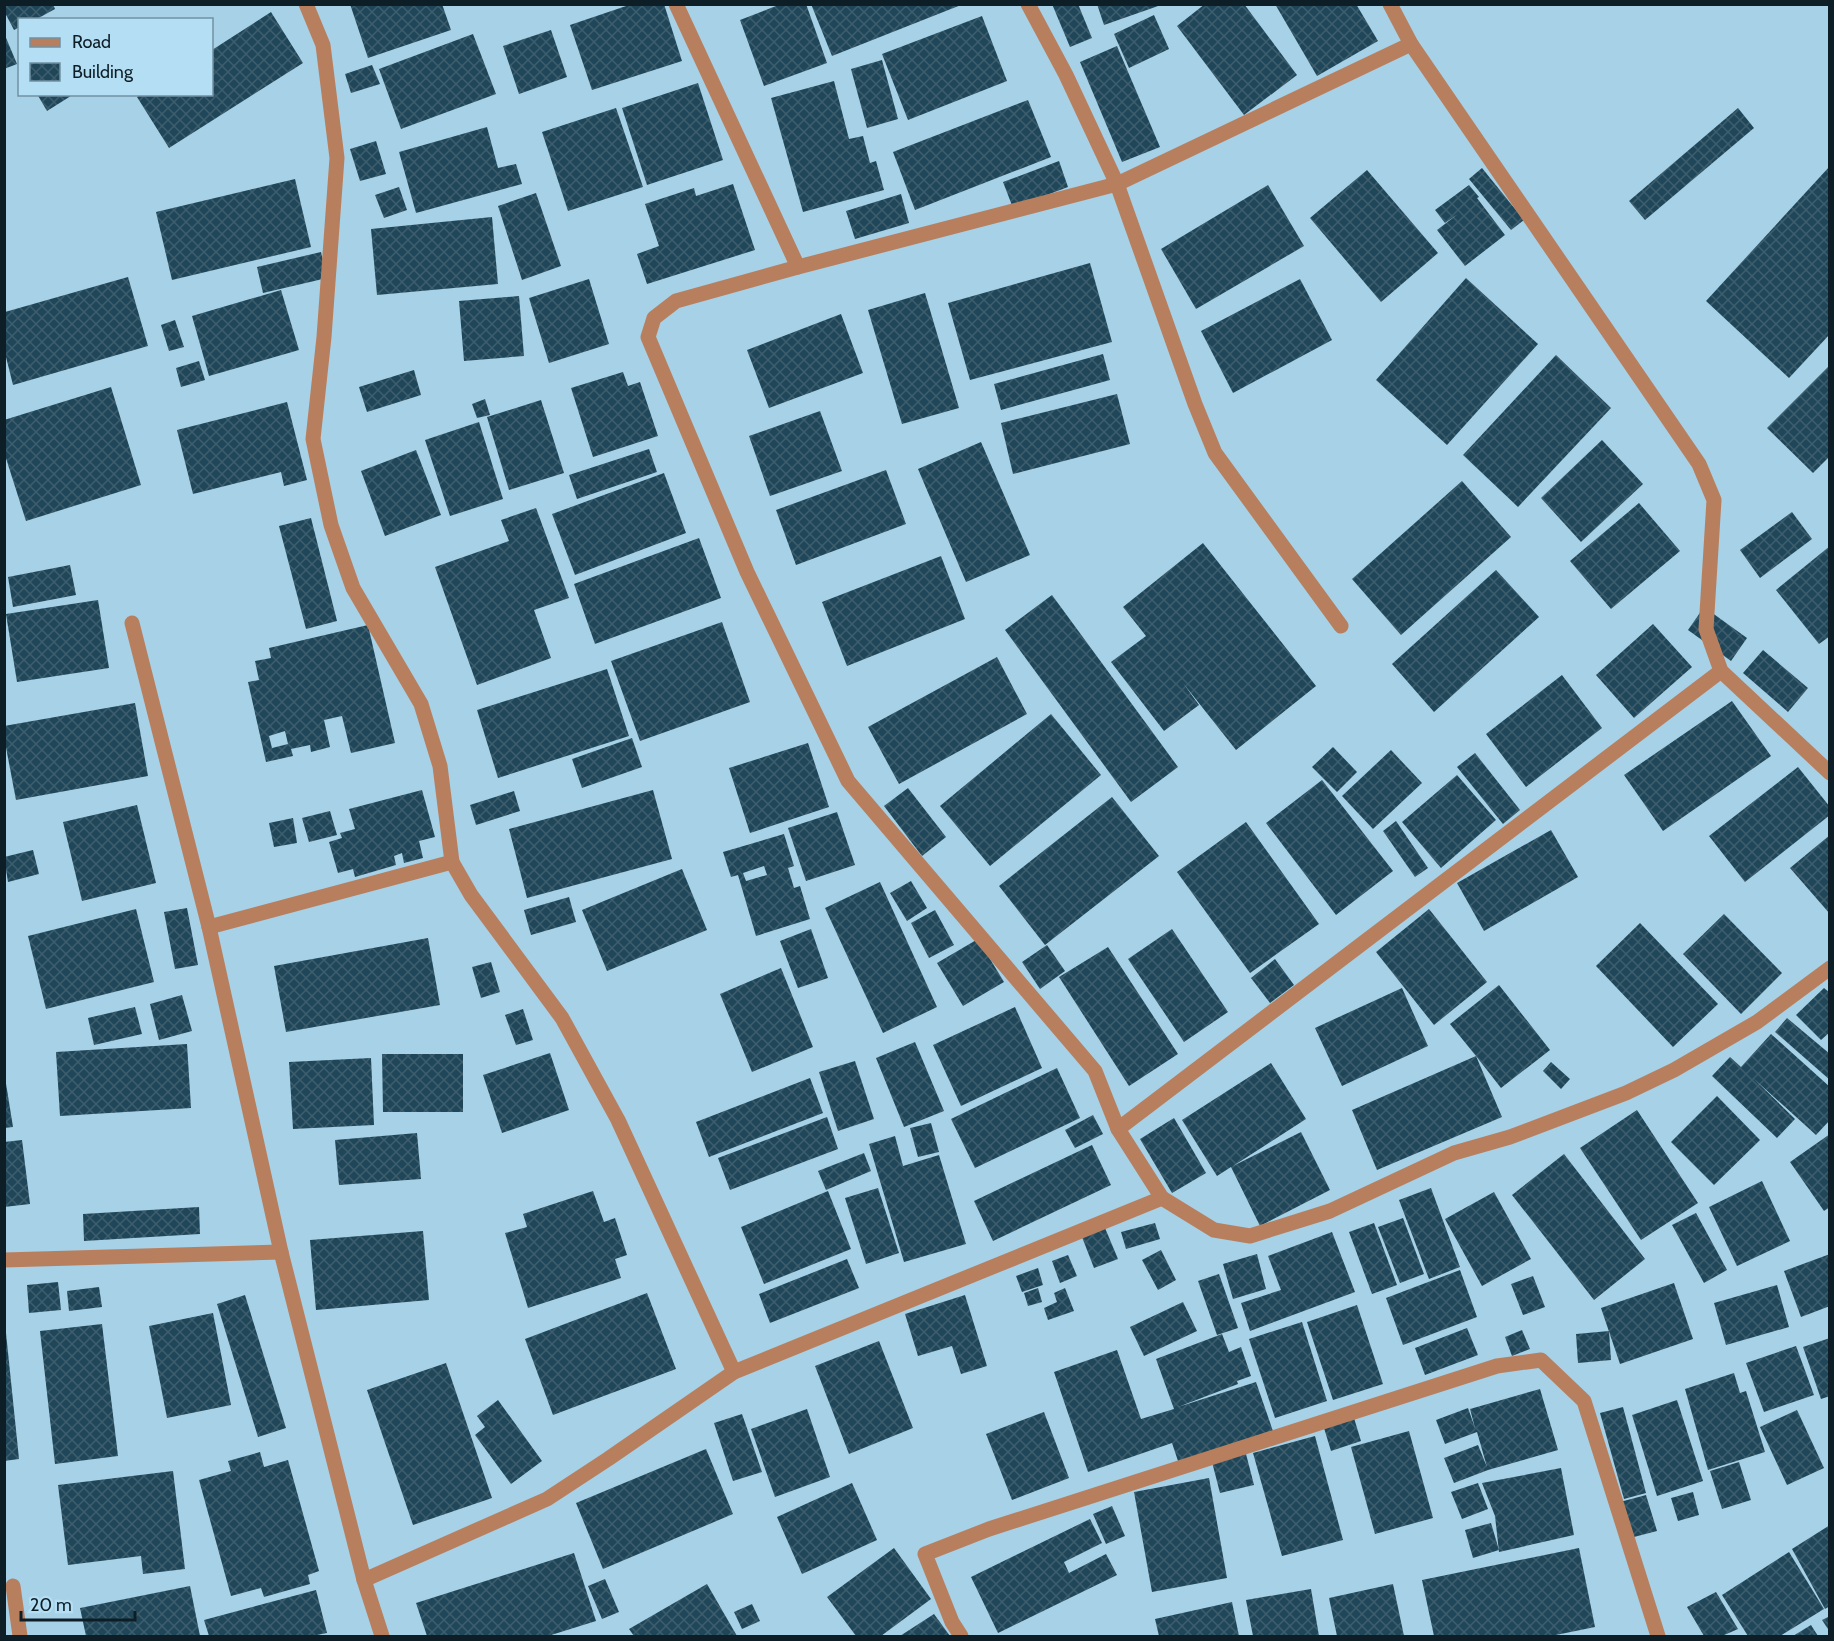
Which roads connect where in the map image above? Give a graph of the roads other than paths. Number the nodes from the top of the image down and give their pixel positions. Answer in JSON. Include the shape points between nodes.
{"nodes":[{"id":1,"x":306,"y":4,"type":"edge"},
{"id":2,"x":676,"y":4,"type":"edge"},
{"id":3,"x":1028,"y":4,"type":"edge"},
{"id":4,"x":1390,"y":4,"type":"edge"},
{"id":5,"x":1411,"y":44,"type":"junction"},
{"id":6,"x":1117,"y":184,"type":"junction"},
{"id":7,"x":798,"y":267,"type":"junction"},
{"id":8,"x":132,"y":623,"type":"dead end"},
{"id":9,"x":1341,"y":626,"type":"dead end"},
{"id":10,"x":1721,"y":671,"type":"junction"},
{"id":11,"x":1830,"y":773,"type":"edge"},
{"id":12,"x":452,"y":862,"type":"junction"},
{"id":13,"x":209,"y":927,"type":"junction"},
{"id":14,"x":1830,"y":968,"type":"edge"},
{"id":15,"x":1118,"y":1129,"type":"junction"},
{"id":16,"x":1162,"y":1198,"type":"junction"},
{"id":17,"x":281,"y":1252,"type":"junction"},
{"id":18,"x":4,"y":1260,"type":"edge"},
{"id":19,"x":734,"y":1372,"type":"junction"},
{"id":20,"x":364,"y":1580,"type":"junction"},
{"id":21,"x":13,"y":1586,"type":"dead end"},
{"id":22,"x":20,"y":1636,"type":"edge"},
{"id":23,"x":382,"y":1636,"type":"edge"},
{"id":24,"x":961,"y":1636,"type":"edge"},
{"id":25,"x":1658,"y":1636,"type":"edge"}],
"edges":[{"from":1,"to":12,"type":"street","via":[[323,45],[337,158],[313,439],[331,525],[353,588],[422,704],[440,766]]},
{"from":2,"to":7,"type":"street"},
{"from":3,"to":6,"type":"street"},
{"from":4,"to":5,"type":"street"},
{"from":5,"to":6,"type":"street"},
{"from":5,"to":10,"type":"street","via":[[1700,464],[1714,500],[1706,629]]},
{"from":6,"to":7,"type":"street"},
{"from":6,"to":9,"type":"street","via":[[1215,453]]},
{"from":7,"to":15,"type":"street","via":[[676,301],[654,318],[648,336],[747,572],[848,781],[1095,1071]]},
{"from":8,"to":13,"type":"street"},
{"from":10,"to":11,"type":"street"},
{"from":10,"to":15,"type":"street"},
{"from":12,"to":13,"type":"street"},
{"from":12,"to":19,"type":"street","via":[[471,895],[562,1018],[618,1120]]},
{"from":13,"to":17,"type":"street"},
{"from":14,"to":16,"type":"street","via":[[1757,1022],[1674,1070],[1626,1093],[1510,1137],[1454,1153],[1330,1211],[1250,1236],[1214,1230]]},
{"from":15,"to":16,"type":"street"},
{"from":16,"to":19,"type":"street"},
{"from":17,"to":18,"type":"street"},
{"from":17,"to":20,"type":"street"},
{"from":19,"to":20,"type":"street","via":[[547,1498]]},
{"from":20,"to":23,"type":"street"},
{"from":21,"to":22,"type":"street"},
{"from":24,"to":25,"type":"street","via":[[925,1554],[989,1529],[1497,1366],[1541,1360],[1584,1401]]}]}
